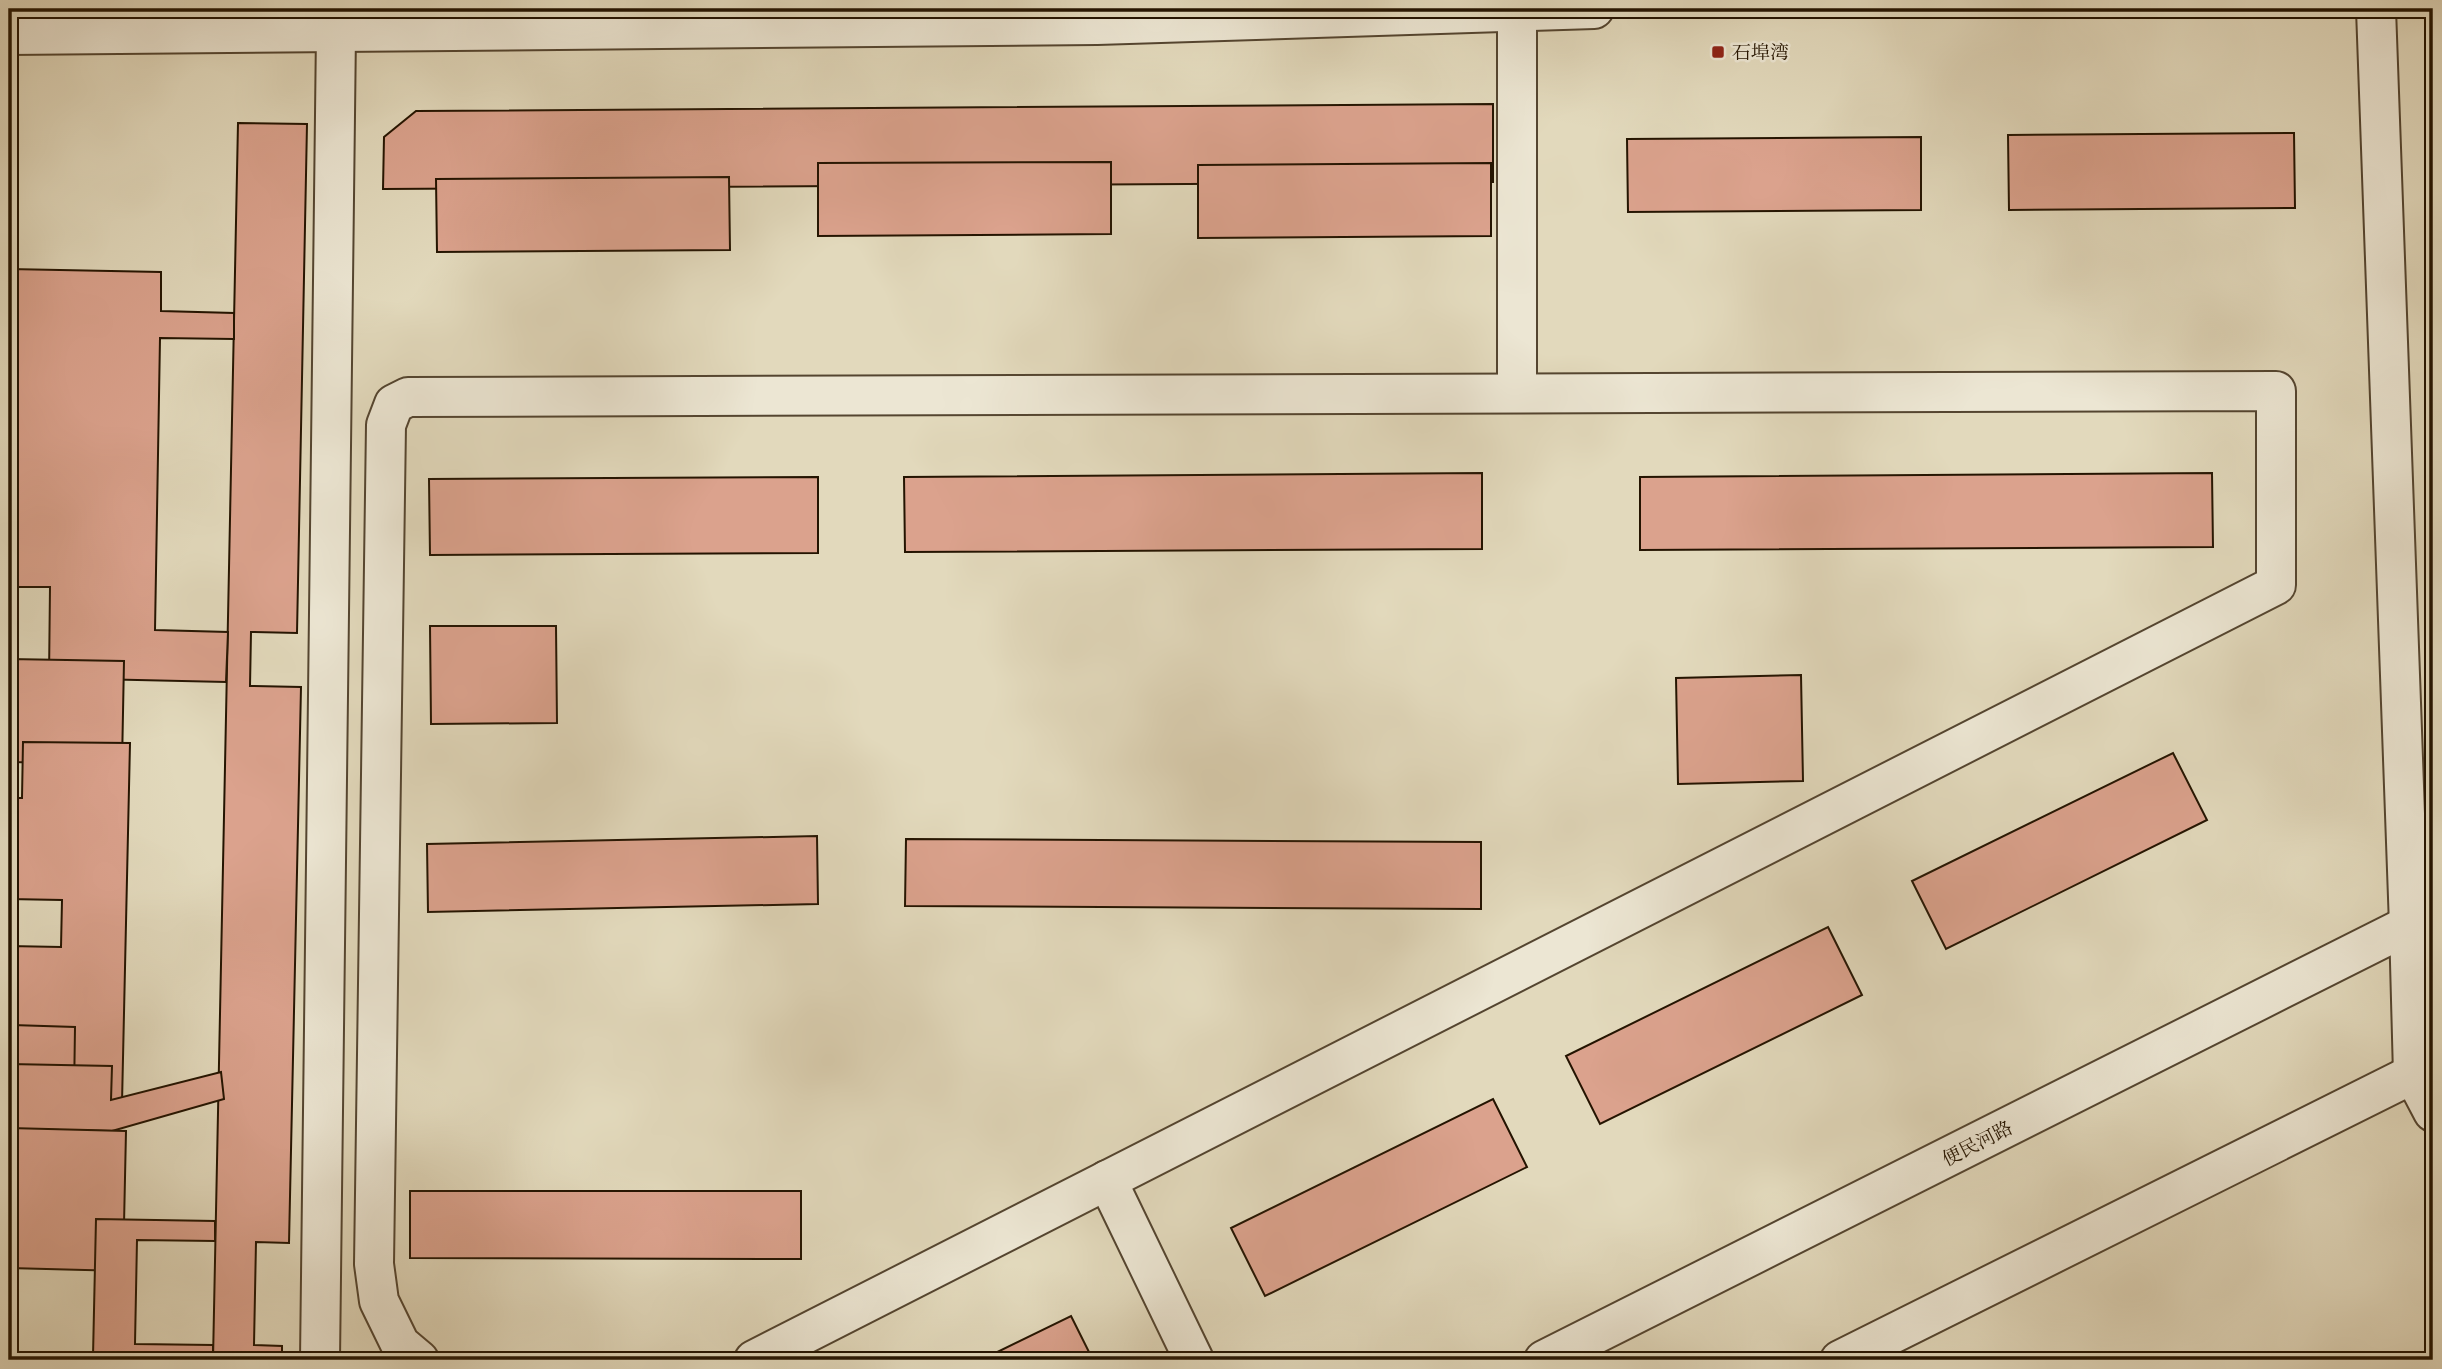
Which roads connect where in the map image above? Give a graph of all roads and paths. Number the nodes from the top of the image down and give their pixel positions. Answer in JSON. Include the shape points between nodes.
{"nodes":[{"id":1,"x":1594,"y":9,"type":"edge"},
{"id":2,"x":2376,"y":9,"type":"edge"},
{"id":3,"x":1517,"y":11,"type":"junction"},
{"id":4,"x":1097,"y":17,"type":"edge"},
{"id":5,"x":335,"y":32,"type":"junction"},
{"id":6,"x":9,"y":35,"type":"edge"},
{"id":7,"x":1517,"y":393,"type":"junction"},
{"id":8,"x":2409,"y":925,"type":"junction"},
{"id":9,"x":2413,"y":1073,"type":"junction"},
{"id":10,"x":2433,"y":1112,"type":"edge"},
{"id":11,"x":1107,"y":1180,"type":"junction"},
{"id":12,"x":320,"y":1360,"type":"edge"},
{"id":13,"x":419,"y":1360,"type":"edge"},
{"id":14,"x":754,"y":1360,"type":"edge"},
{"id":15,"x":1194,"y":1360,"type":"edge"},
{"id":16,"x":1544,"y":1360,"type":"edge"},
{"id":17,"x":1840,"y":1360,"type":"edge"}],
"edges":[{"from":1,"to":3,"type":"street"},
{"from":2,"to":8,"type":"street"},
{"from":3,"to":4,"type":"street"},
{"from":3,"to":7,"type":"street"},
{"from":4,"to":5,"type":"street"},
{"from":5,"to":6,"type":"street"},
{"from":5,"to":12,"type":"street"},
{"from":7,"to":11,"type":"street","via":[[2276,391],[2276,585]]},
{"from":7,"to":13,"type":"street","via":[[408,397],[394,404],[386,425],[374,1264],[379,1301],[400,1344]]},
{"from":8,"to":9,"type":"street"},
{"from":8,"to":16,"type":"street","name":"便民河路"},
{"from":9,"to":10,"type":"street"},
{"from":9,"to":17,"type":"street"},
{"from":11,"to":14,"type":"street"},
{"from":11,"to":15,"type":"street"}]}
